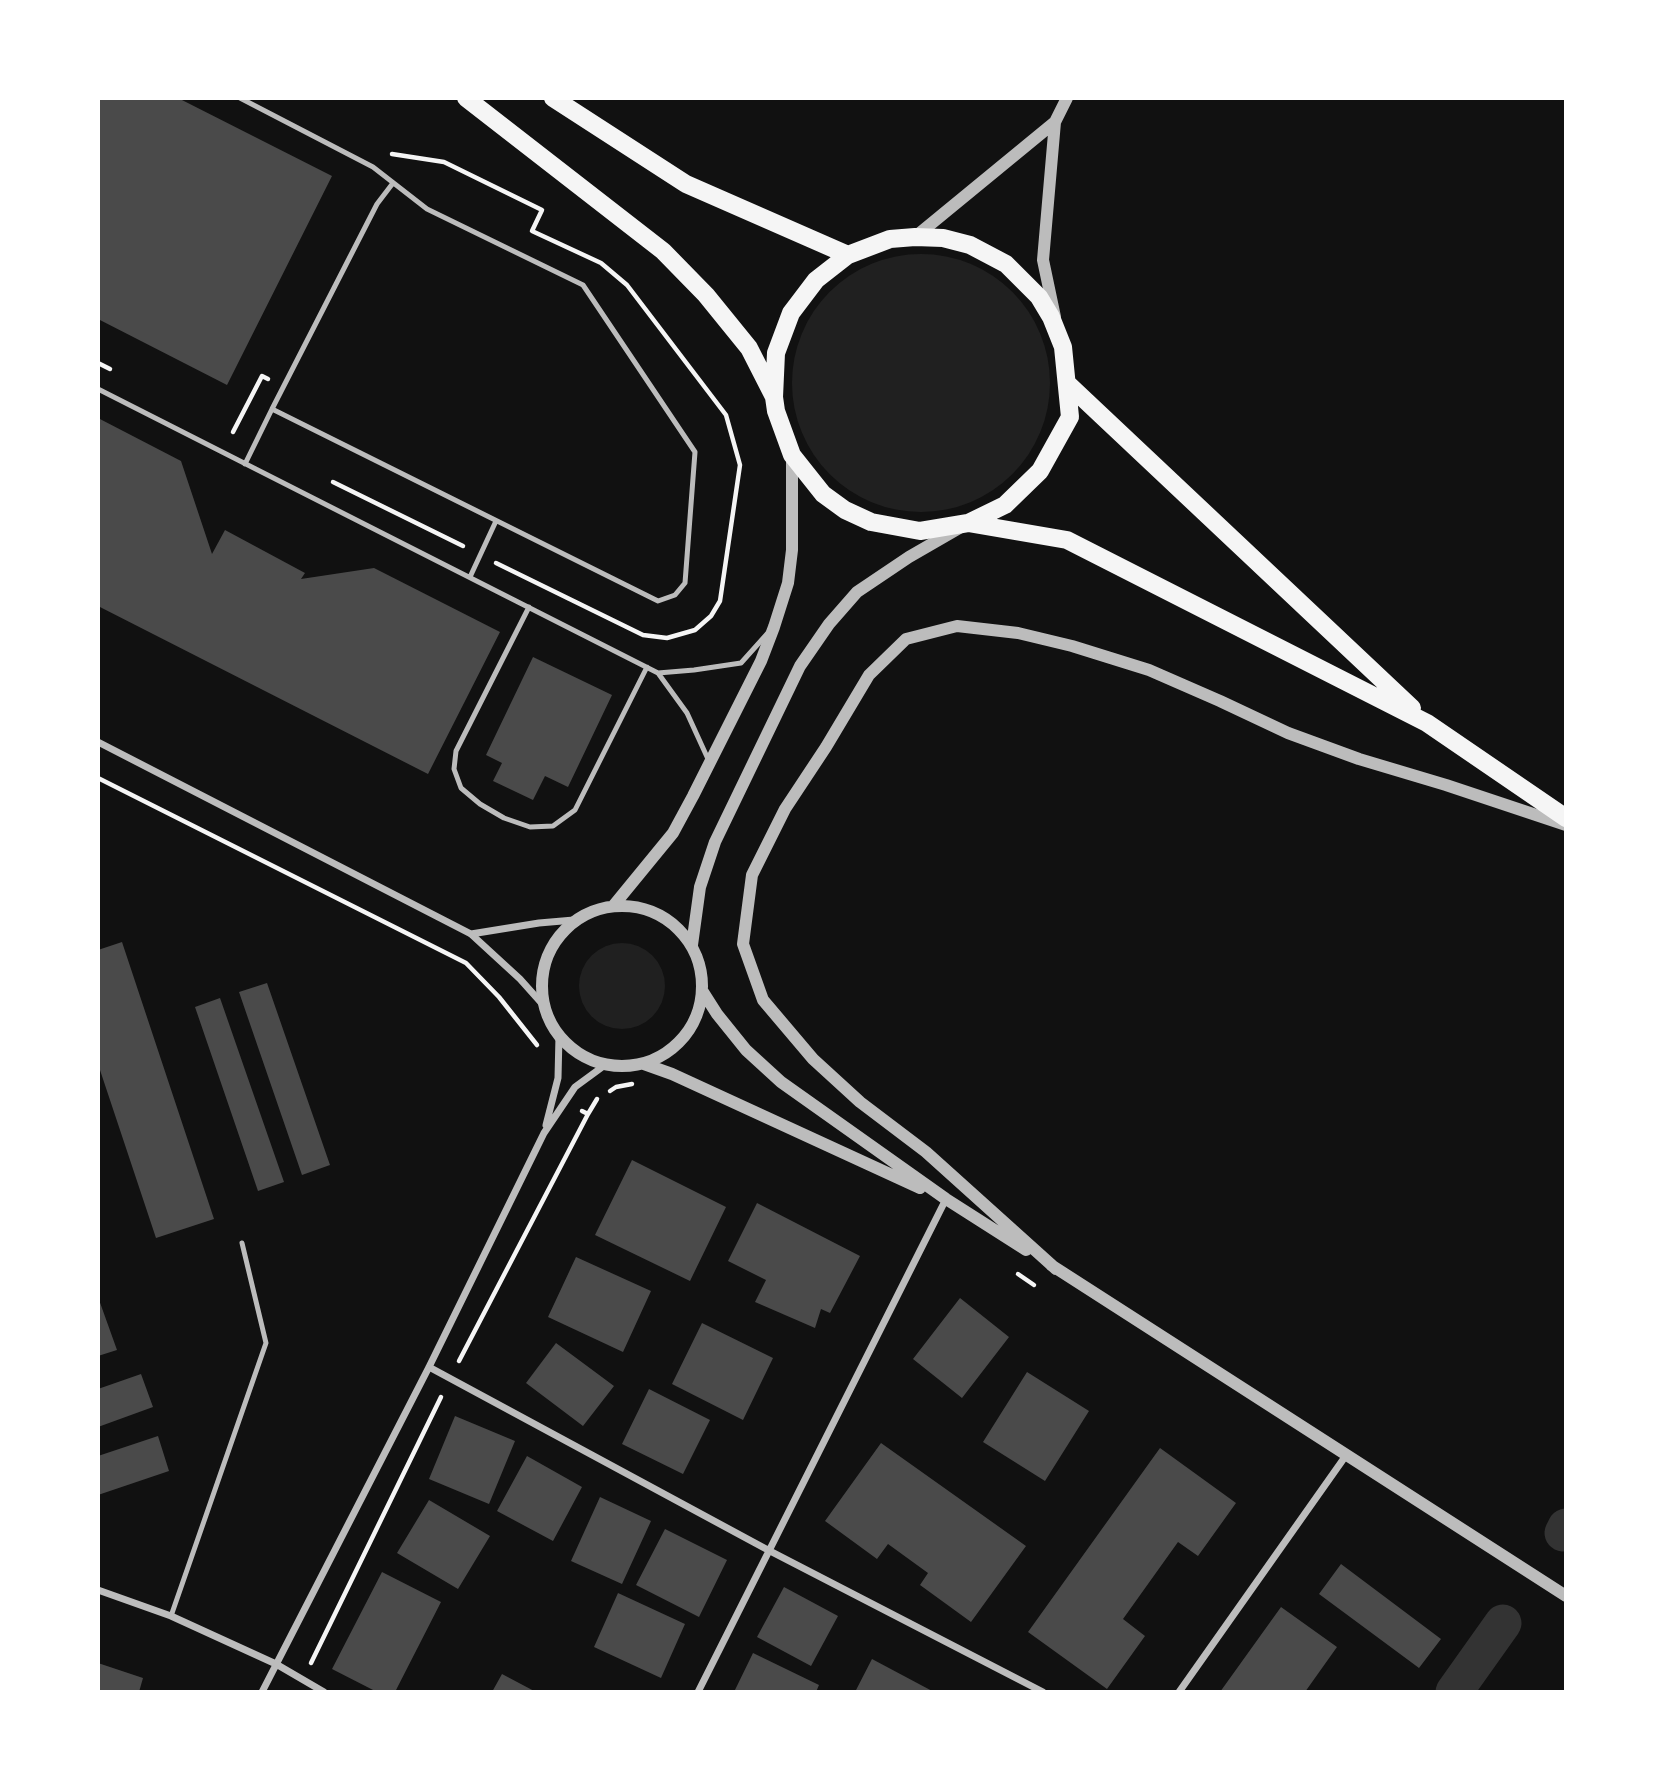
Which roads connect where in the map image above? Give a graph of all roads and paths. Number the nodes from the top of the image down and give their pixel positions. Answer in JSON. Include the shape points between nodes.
{"nodes":[{"id":1,"x":240,"y":98,"type":"edge"},
{"id":2,"x":466,"y":98,"type":"edge"},
{"id":3,"x":553,"y":98,"type":"edge"},
{"id":4,"x":1067,"y":98,"type":"edge"},
{"id":5,"x":1055,"y":122,"type":"junction"},
{"id":6,"x":373,"y":167,"type":"junction"},
{"id":7,"x":393,"y":183,"type":"junction"},
{"id":8,"x":915,"y":237,"type":"junction"},
{"id":9,"x":848,"y":255,"type":"junction"},
{"id":10,"x":1058,"y":331,"type":"junction"},
{"id":11,"x":98,"y":363,"type":"edge"},
{"id":12,"x":110,"y":369,"type":"dead end"},
{"id":13,"x":1068,"y":384,"type":"junction"},
{"id":14,"x":98,"y":389,"type":"edge"},
{"id":15,"x":774,"y":397,"type":"junction"},
{"id":16,"x":272,"y":409,"type":"junction"},
{"id":17,"x":233,"y":432,"type":"dead end"},
{"id":18,"x":256,"y":443,"type":"junction"},
{"id":19,"x":792,"y":455,"type":"junction"},
{"id":20,"x":245,"y":464,"type":"junction"},
{"id":21,"x":332,"y":481,"type":"dead end"},
{"id":22,"x":496,"y":521,"type":"junction"},
{"id":23,"x":968,"y":523,"type":"junction"},
{"id":24,"x":480,"y":555,"type":"junction"},
{"id":25,"x":470,"y":577,"type":"junction"},
{"id":26,"x":529,"y":607,"type":"junction"},
{"id":27,"x":774,"y":627,"type":"junction"},
{"id":28,"x":647,"y":667,"type":"junction"},
{"id":29,"x":658,"y":673,"type":"junction"},
{"id":30,"x":1427,"y":723,"type":"junction"},
{"id":31,"x":98,"y":742,"type":"edge"},
{"id":32,"x":710,"y":763,"type":"junction"},
{"id":33,"x":98,"y":778,"type":"edge"},
{"id":34,"x":1566,"y":818,"type":"edge"},
{"id":35,"x":1566,"y":825,"type":"edge"},
{"id":36,"x":614,"y":905,"type":"junction"},
{"id":37,"x":574,"y":920,"type":"junction"},
{"id":38,"x":471,"y":934,"type":"junction"},
{"id":39,"x":692,"y":945,"type":"junction"},
{"id":40,"x":703,"y":992,"type":"junction"},
{"id":41,"x":545,"y":1007,"type":"junction"},
{"id":42,"x":559,"y":1036,"type":"junction"},
{"id":43,"x":539,"y":1047,"type":"dead end"},
{"id":44,"x":644,"y":1064,"type":"junction"},
{"id":45,"x":606,"y":1065,"type":"junction"},
{"id":46,"x":565,"y":1101,"type":"junction"},
{"id":47,"x":544,"y":1133,"type":"junction"},
{"id":48,"x":946,"y":1199,"type":"junction"},
{"id":49,"x":242,"y":1243,"type":"dead end"},
{"id":50,"x":1056,"y":1269,"type":"junction"},
{"id":51,"x":429,"y":1367,"type":"junction"},
{"id":52,"x":450,"y":1379,"type":"junction"},
{"id":53,"x":1347,"y":1454,"type":"junction"},
{"id":54,"x":768,"y":1550,"type":"junction"},
{"id":55,"x":98,"y":1590,"type":"edge"},
{"id":56,"x":1566,"y":1596,"type":"edge"},
{"id":57,"x":171,"y":1616,"type":"junction"},
{"id":58,"x":276,"y":1664,"type":"junction"},
{"id":59,"x":302,"y":1680,"type":"junction"},
{"id":60,"x":262,"y":1692,"type":"edge"},
{"id":61,"x":324,"y":1692,"type":"edge"},
{"id":62,"x":698,"y":1692,"type":"edge"},
{"id":63,"x":1043,"y":1692,"type":"edge"},
{"id":64,"x":1179,"y":1692,"type":"edge"}],
"edges":[{"from":1,"to":6,"type":"lane"},
{"from":2,"to":15,"type":"main road","via":[[663,251],[749,348]]},
{"from":3,"to":9,"type":"main road","via":[[686,184]]},
{"from":4,"to":5,"type":"street"},
{"from":5,"to":8,"type":"street"},
{"from":5,"to":10,"type":"street","via":[[1043,260]]},
{"from":6,"to":7,"type":"lane"},
{"from":6,"to":24,"type":"path","via":[[383,150],[444,162],[542,209],[532,231],[601,263],[627,285],[726,415],[740,465],[720,601],[695,630],[667,638],[643,635]]},
{"from":7,"to":16,"type":"lane","via":[[377,204]]},
{"from":7,"to":22,"type":"lane","via":[[427,209],[583,285],[695,453],[685,583],[676,594],[658,601]]},
{"from":8,"to":9,"type":"main road","via":[[890,239]]},
{"from":8,"to":10,"type":"main road","via":[[970,245],[1006,264],[1040,297]]},
{"from":9,"to":15,"type":"main road","via":[[816,280],[791,313],[776,353]]},
{"from":10,"to":13,"type":"main road"},
{"from":11,"to":12,"type":"path"},
{"from":13,"to":23,"type":"main road","via":[[1070,417],[1040,471],[1005,505]]},
{"from":13,"to":30,"type":"main road"},
{"from":14,"to":20,"type":"lane"},
{"from":15,"to":19,"type":"main road"},
{"from":16,"to":18,"type":"lane"},
{"from":16,"to":22,"type":"lane"},
{"from":17,"to":18,"type":"path"},
{"from":18,"to":20,"type":"lane"},
{"from":19,"to":23,"type":"main road","via":[[823,494],[871,522],[920,531]]},
{"from":19,"to":27,"type":"street","via":[[792,550],[788,583]]},
{"from":20,"to":25,"type":"lane"},
{"from":21,"to":24,"type":"path"},
{"from":22,"to":24,"type":"lane"},
{"from":23,"to":30,"type":"main road","via":[[1067,540]]},
{"from":23,"to":39,"type":"street","via":[[857,592],[800,666],[715,842],[700,887]]},
{"from":24,"to":25,"type":"lane"},
{"from":25,"to":26,"type":"lane"},
{"from":26,"to":28,"type":"lane"},
{"from":26,"to":28,"type":"lane","via":[[456,751],[454,769],[461,788],[504,818],[530,827],[553,826],[575,810]]},
{"from":27,"to":29,"type":"lane","via":[[741,663]]},
{"from":27,"to":32,"type":"street"},
{"from":28,"to":29,"type":"lane"},
{"from":29,"to":32,"type":"lane","via":[[687,713]]},
{"from":30,"to":34,"type":"main road"},
{"from":31,"to":38,"type":"street"},
{"from":32,"to":36,"type":"street","via":[[673,833]]},
{"from":33,"to":43,"type":"path","via":[[466,963]]},
{"from":35,"to":50,"type":"street","via":[[1288,733],[1149,670],[1072,646],[1018,633],[957,626],[906,639],[869,675],[785,809],[752,875],[743,944],[764,1000],[813,1059],[926,1152]]},
{"from":36,"to":37,"type":"street"},
{"from":36,"to":39,"type":"street","via":[[659,914]]},
{"from":37,"to":38,"type":"street"},
{"from":37,"to":41,"type":"street","via":[[546,959],[541,983]]},
{"from":38,"to":41,"type":"street"},
{"from":39,"to":40,"type":"street","via":[[701,967]]},
{"from":40,"to":44,"type":"street","via":[[698,1016],[684,1037],[666,1054]]},
{"from":40,"to":48,"type":"street","via":[[746,1050],[781,1082]]},
{"from":41,"to":42,"type":"street"},
{"from":42,"to":45,"type":"street","via":[[580,1054]]},
{"from":42,"to":47,"type":"street","via":[[558,1078]]},
{"from":44,"to":45,"type":"street"},
{"from":44,"to":48,"type":"street"},
{"from":45,"to":46,"type":"street","via":[[575,1087]]},
{"from":46,"to":47,"type":"street"},
{"from":46,"to":52,"type":"path","via":[[587,1114]]},
{"from":47,"to":51,"type":"street"},
{"from":48,"to":50,"type":"street"},
{"from":48,"to":54,"type":"street"},
{"from":49,"to":57,"type":"lane","via":[[265,1343]]},
{"from":50,"to":53,"type":"street"},
{"from":51,"to":52,"type":"street"},
{"from":51,"to":58,"type":"street"},
{"from":52,"to":54,"type":"street"},
{"from":52,"to":59,"type":"path"},
{"from":53,"to":56,"type":"street"},
{"from":53,"to":64,"type":"street"},
{"from":54,"to":62,"type":"street"},
{"from":54,"to":63,"type":"street"},
{"from":55,"to":57,"type":"street"},
{"from":57,"to":58,"type":"street"},
{"from":58,"to":59,"type":"street"},
{"from":58,"to":60,"type":"street"},
{"from":59,"to":61,"type":"street"}]}
